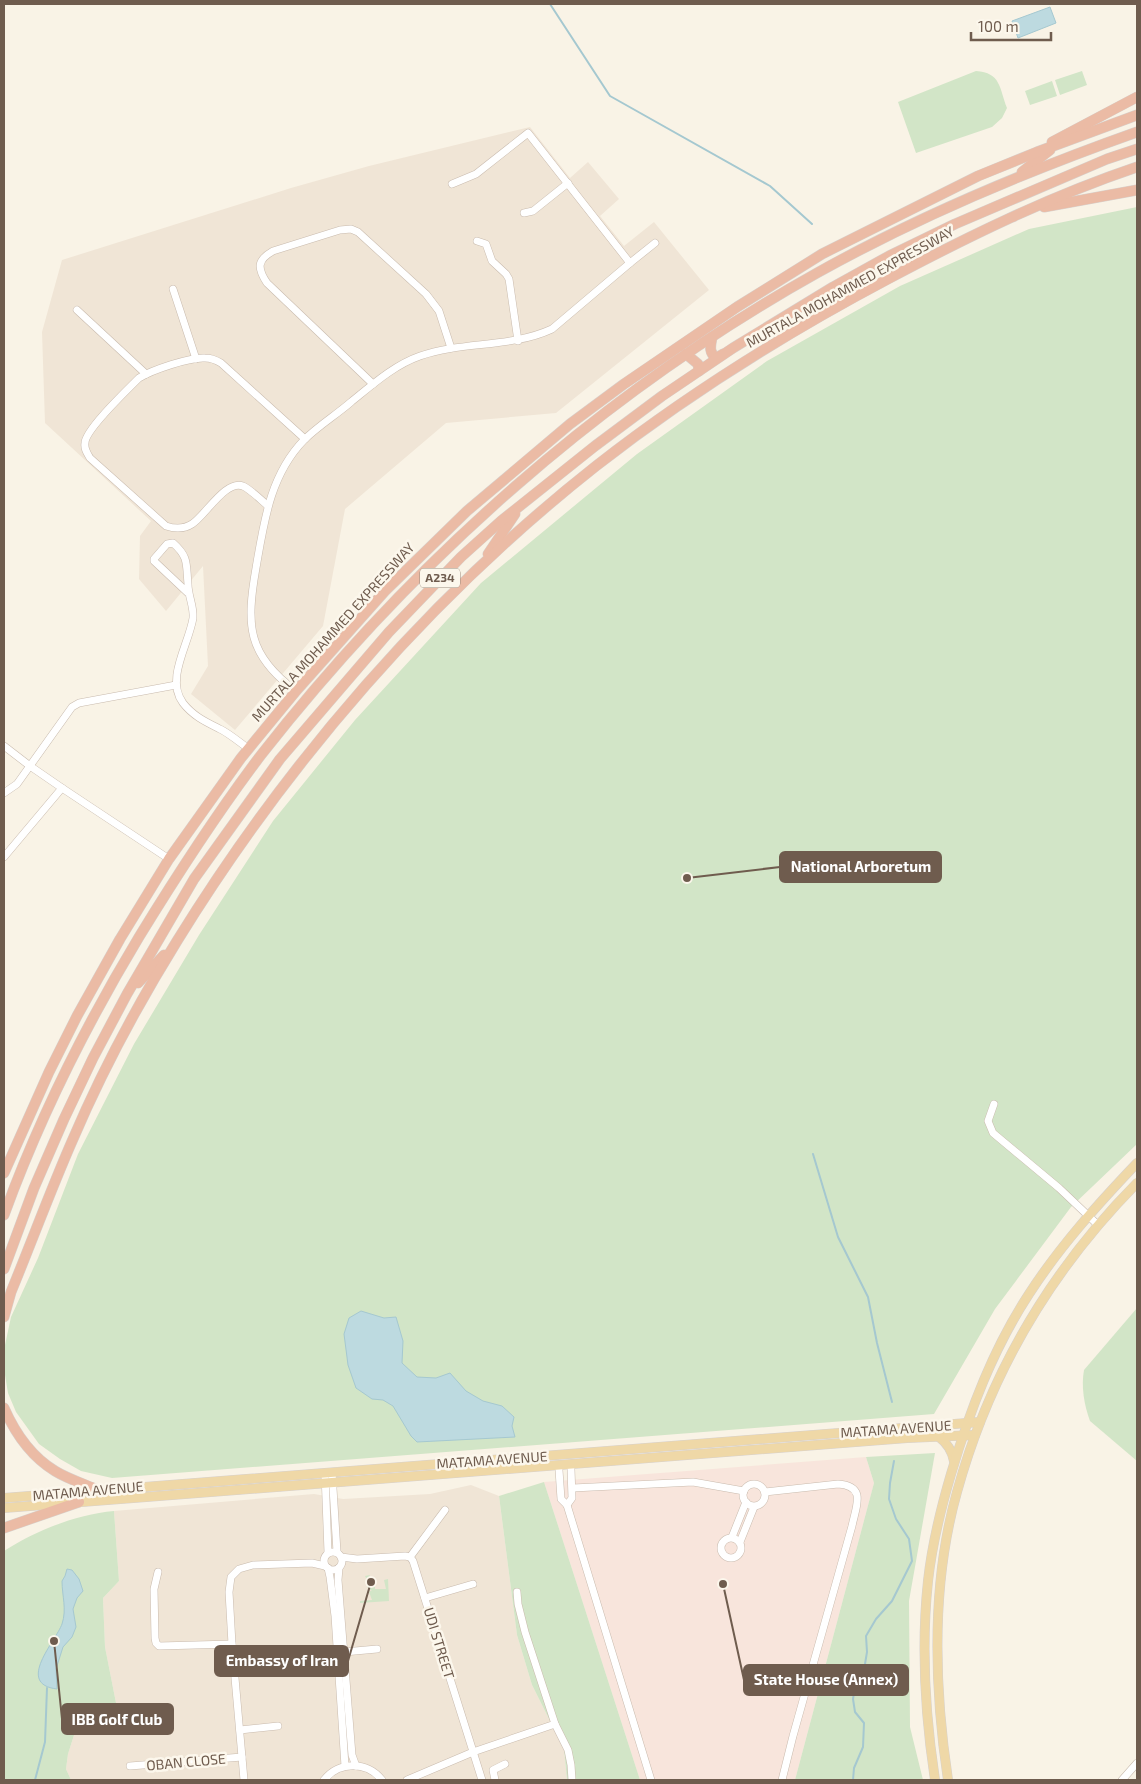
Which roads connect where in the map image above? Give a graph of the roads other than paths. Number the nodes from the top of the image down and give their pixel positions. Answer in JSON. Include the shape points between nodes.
{"nodes":[{"id":1,"x":1137,"y":97,"type":"edge"},
{"id":2,"x":1137,"y":115,"type":"edge"},
{"id":3,"x":1137,"y":132,"type":"edge"},
{"id":4,"x":1055,"y":146,"type":"junction"},
{"id":5,"x":1137,"y":149,"type":"edge"},
{"id":6,"x":1037,"y":152,"type":"junction"},
{"id":7,"x":1137,"y":168,"type":"edge"},
{"id":8,"x":1009,"y":181,"type":"junction"},
{"id":9,"x":568,"y":183,"type":"junction"},
{"id":10,"x":452,"y":184,"type":"dead end"},
{"id":11,"x":1080,"y":187,"type":"junction"},
{"id":12,"x":1137,"y":190,"type":"edge"},
{"id":13,"x":1023,"y":194,"type":"junction"},
{"id":14,"x":1030,"y":209,"type":"junction"},
{"id":15,"x":524,"y":213,"type":"dead end"},
{"id":16,"x":477,"y":240,"type":"dead end"},
{"id":17,"x":655,"y":243,"type":"dead end"},
{"id":18,"x":630,"y":263,"type":"junction"},
{"id":19,"x":173,"y":290,"type":"dead end"},
{"id":20,"x":77,"y":310,"type":"dead end"},
{"id":21,"x":712,"y":337,"type":"junction"},
{"id":22,"x":518,"y":341,"type":"junction"},
{"id":23,"x":451,"y":348,"type":"junction"},
{"id":24,"x":725,"y":353,"type":"junction"},
{"id":25,"x":686,"y":354,"type":"junction"},
{"id":26,"x":196,"y":359,"type":"junction"},
{"id":27,"x":699,"y":371,"type":"junction"},
{"id":28,"x":146,"y":374,"type":"junction"},
{"id":29,"x":373,"y":384,"type":"junction"},
{"id":30,"x":305,"y":439,"type":"junction"},
{"id":31,"x":559,"y":449,"type":"junction"},
{"id":32,"x":497,"y":484,"type":"junction"},
{"id":33,"x":267,"y":505,"type":"junction"},
{"id":34,"x":522,"y":505,"type":"junction"},
{"id":35,"x":476,"y":571,"type":"junction"},
{"id":36,"x":188,"y":593,"type":"junction"},
{"id":37,"x":176,"y":685,"type":"junction"},
{"id":38,"x":296,"y":691,"type":"junction"},
{"id":39,"x":4,"y":746,"type":"edge"},
{"id":40,"x":249,"y":749,"type":"junction"},
{"id":41,"x":30,"y":766,"type":"junction"},
{"id":42,"x":62,"y":788,"type":"junction"},
{"id":43,"x":4,"y":793,"type":"edge"},
{"id":44,"x":4,"y":856,"type":"edge"},
{"id":45,"x":169,"y":859,"type":"junction"},
{"id":46,"x":132,"y":922,"type":"junction"},
{"id":47,"x":175,"y":944,"type":"junction"},
{"id":48,"x":113,"y":980,"type":"junction"},
{"id":49,"x":127,"y":994,"type":"junction"},
{"id":50,"x":994,"y":1104,"type":"dead end"},
{"id":51,"x":1137,"y":1163,"type":"edge"},
{"id":52,"x":4,"y":1173,"type":"edge"},
{"id":53,"x":1137,"y":1183,"type":"edge"},
{"id":54,"x":4,"y":1215,"type":"edge"},
{"id":55,"x":1088,"y":1216,"type":"junction"},
{"id":56,"x":1098,"y":1225,"type":"junction"},
{"id":57,"x":4,"y":1269,"type":"edge"},
{"id":58,"x":4,"y":1317,"type":"edge"},
{"id":59,"x":4,"y":1408,"type":"edge"},
{"id":60,"x":980,"y":1422,"type":"junction"},
{"id":61,"x":966,"y":1423,"type":"junction"},
{"id":62,"x":962,"y":1435,"type":"junction"},
{"id":63,"x":975,"y":1435,"type":"junction"},
{"id":64,"x":939,"y":1436,"type":"junction"},
{"id":65,"x":631,"y":1449,"type":"junction"},
{"id":66,"x":632,"y":1460,"type":"junction"},
{"id":67,"x":954,"y":1462,"type":"junction"},
{"id":68,"x":571,"y":1469,"type":"dead end"},
{"id":69,"x":560,"y":1470,"type":"dead end"},
{"id":70,"x":328,"y":1472,"type":"junction"},
{"id":71,"x":329,"y":1484,"type":"junction"},
{"id":72,"x":156,"y":1486,"type":"junction"},
{"id":73,"x":573,"y":1488,"type":"junction"},
{"id":74,"x":98,"y":1490,"type":"junction"},
{"id":75,"x":744,"y":1491,"type":"junction"},
{"id":76,"x":765,"y":1492,"type":"junction"},
{"id":77,"x":156,"y":1496,"type":"junction"},
{"id":78,"x":4,"y":1498,"type":"edge"},
{"id":79,"x":79,"y":1502,"type":"junction"},
{"id":80,"x":746,"y":1502,"type":"junction"},
{"id":81,"x":567,"y":1505,"type":"junction"},
{"id":82,"x":754,"y":1506,"type":"junction"},
{"id":83,"x":4,"y":1508,"type":"edge"},
{"id":84,"x":445,"y":1510,"type":"dead end"},
{"id":85,"x":4,"y":1528,"type":"edge"},
{"id":86,"x":732,"y":1537,"type":"junction"},
{"id":87,"x":740,"y":1542,"type":"junction"},
{"id":88,"x":339,"y":1554,"type":"junction"},
{"id":89,"x":326,"y":1555,"type":"junction"},
{"id":90,"x":410,"y":1557,"type":"junction"},
{"id":91,"x":357,"y":1559,"type":"junction"},
{"id":92,"x":312,"y":1563,"type":"junction"},
{"id":93,"x":326,"y":1567,"type":"junction"},
{"id":94,"x":340,"y":1567,"type":"junction"},
{"id":95,"x":158,"y":1572,"type":"dead end"},
{"id":96,"x":473,"y":1584,"type":"dead end"},
{"id":97,"x":517,"y":1592,"type":"dead end"},
{"id":98,"x":425,"y":1598,"type":"junction"},
{"id":99,"x":232,"y":1644,"type":"junction"},
{"id":100,"x":377,"y":1648,"type":"dead end"},
{"id":101,"x":344,"y":1652,"type":"junction"},
{"id":102,"x":555,"y":1724,"type":"junction"},
{"id":103,"x":278,"y":1726,"type":"dead end"},
{"id":104,"x":240,"y":1730,"type":"junction"},
{"id":105,"x":473,"y":1752,"type":"junction"},
{"id":106,"x":242,"y":1757,"type":"junction"},
{"id":107,"x":1137,"y":1763,"type":"edge"},
{"id":108,"x":505,"y":1764,"type":"dead end"},
{"id":109,"x":130,"y":1766,"type":"dead end"},
{"id":110,"x":345,"y":1766,"type":"junction"},
{"id":111,"x":356,"y":1766,"type":"junction"},
{"id":112,"x":244,"y":1780,"type":"edge"},
{"id":113,"x":324,"y":1780,"type":"edge"},
{"id":114,"x":382,"y":1780,"type":"edge"},
{"id":115,"x":407,"y":1780,"type":"edge"},
{"id":116,"x":482,"y":1780,"type":"edge"},
{"id":117,"x":495,"y":1780,"type":"edge"},
{"id":118,"x":572,"y":1780,"type":"edge"},
{"id":119,"x":651,"y":1780,"type":"edge"},
{"id":120,"x":782,"y":1780,"type":"edge"},
{"id":121,"x":935,"y":1780,"type":"edge"},
{"id":122,"x":948,"y":1780,"type":"edge"},
{"id":123,"x":1122,"y":1780,"type":"edge"}],
"edges":[{"from":1,"to":6,"type":"highway"},
{"from":2,"to":4,"type":"highway","name":"MURTALA MOHAMMED EXPRESSWAY"},
{"from":3,"to":8,"type":"highway","name":"MURTALA MOHAMMED EXPRESSWAY","number":"A234"},
{"from":4,"to":6,"type":"highway","name":"MURTALA MOHAMMED EXPRESSWAY"},
{"from":4,"to":8,"type":"highway"},
{"from":5,"to":13,"type":"highway","name":"MURTALA MOHAMMED EXPRESSWAY","number":"A234"},
{"from":6,"to":32,"type":"highway","name":"MURTALA MOHAMMED EXPRESSWAY","via":[[969,180],[822,254],[624,384]]},
{"from":7,"to":11,"type":"highway","name":"MURTALA MOHAMMED EXPRESSWAY"},
{"from":8,"to":21,"type":"highway","name":"MURTALA MOHAMMED EXPRESSWAY","number":"A234","via":[[868,245]]},
{"from":9,"to":10,"type":"street","via":[[528,133],[476,174]]},
{"from":9,"to":15,"type":"street","via":[[533,211]]},
{"from":9,"to":18,"type":"street"},
{"from":11,"to":13,"type":"highway"},
{"from":11,"to":14,"type":"highway","name":"MURTALA MOHAMMED EXPRESSWAY"},
{"from":12,"to":14,"type":"highway"},
{"from":13,"to":24,"type":"highway","name":"MURTALA MOHAMMED EXPRESSWAY","number":"A234","via":[[890,256]]},
{"from":14,"to":35,"type":"highway","name":"MURTALA MOHAMMED EXPRESSWAY","via":[[943,250],[769,346],[694,395],[600,463]]},
{"from":16,"to":22,"type":"street","via":[[486,244],[492,261],[509,279]]},
{"from":17,"to":18,"type":"street"},
{"from":18,"to":22,"type":"street","via":[[552,330]]},
{"from":19,"to":26,"type":"street"},
{"from":20,"to":28,"type":"street"},
{"from":21,"to":24,"type":"highway","via":[[712,355],[716,358]]},
{"from":21,"to":25,"type":"highway","name":"MURTALA MOHAMMED EXPRESSWAY","number":"A234"},
{"from":22,"to":23,"type":"street"},
{"from":23,"to":29,"type":"street","via":[[419,356]]},
{"from":23,"to":29,"type":"street","via":[[439,311],[426,294],[358,232],[340,230],[266,255],[260,268],[267,283]]},
{"from":24,"to":27,"type":"highway","name":"MURTALA MOHAMMED EXPRESSWAY","number":"A234"},
{"from":25,"to":27,"type":"highway","via":[[698,364]]},
{"from":25,"to":31,"type":"highway","name":"MURTALA MOHAMMED EXPRESSWAY","number":"A234"},
{"from":26,"to":28,"type":"street"},
{"from":26,"to":30,"type":"street","via":[[206,358],[221,363]]},
{"from":27,"to":34,"type":"highway","name":"MURTALA MOHAMMED EXPRESSWAY","number":"A234","via":[[595,446]]},
{"from":28,"to":33,"type":"street","via":[[119,398],[88,435],[85,442],[90,458],[157,520],[175,529],[193,524],[230,487],[237,485]]},
{"from":29,"to":30,"type":"street"},
{"from":30,"to":33,"type":"street","via":[[281,470]]},
{"from":31,"to":32,"type":"highway"},
{"from":31,"to":48,"type":"highway","name":"MURTALA MOHAMMED EXPRESSWAY","number":"A234","via":[[452,543],[361,637],[304,703],[244,779],[189,857]]},
{"from":32,"to":38,"type":"highway","name":"MURTALA MOHAMMED EXPRESSWAY","via":[[385,591]]},
{"from":33,"to":38,"type":"street","via":[[250,605],[250,623],[268,667]]},
{"from":34,"to":35,"type":"highway"},
{"from":34,"to":49,"type":"highway","name":"MURTALA MOHAMMED EXPRESSWAY","number":"A234","via":[[425,592],[280,759],[194,879]]},
{"from":35,"to":47,"type":"highway","name":"MURTALA MOHAMMED EXPRESSWAY","via":[[393,656],[306,757],[249,832]]},
{"from":36,"to":36,"type":"street","via":[[185,556],[173,543],[167,544],[154,562]]},
{"from":36,"to":37,"type":"street","via":[[193,618]]},
{"from":37,"to":40,"type":"street","via":[[182,702],[193,714]]},
{"from":37,"to":41,"type":"street","via":[[76,704],[68,710]]},
{"from":38,"to":40,"type":"highway","name":"MURTALA MOHAMMED EXPRESSWAY"},
{"from":39,"to":41,"type":"street"},
{"from":40,"to":45,"type":"highway","name":"MURTALA MOHAMMED EXPRESSWAY"},
{"from":41,"to":42,"type":"street"},
{"from":41,"to":43,"type":"street","via":[[17,784]]},
{"from":42,"to":44,"type":"street"},
{"from":42,"to":45,"type":"street"},
{"from":45,"to":46,"type":"highway","name":"MURTALA MOHAMMED EXPRESSWAY"},
{"from":46,"to":48,"type":"highway"},
{"from":46,"to":52,"type":"highway","name":"MURTALA MOHAMMED EXPRESSWAY","via":[[77,1016]]},
{"from":47,"to":49,"type":"highway"},
{"from":47,"to":58,"type":"highway","name":"MURTALA MOHAMMED EXPRESSWAY","via":[[106,1068],[73,1138]]},
{"from":48,"to":54,"type":"highway","name":"MURTALA MOHAMMED EXPRESSWAY","number":"A234","via":[[69,1064]]},
{"from":49,"to":57,"type":"highway","name":"MURTALA MOHAMMED EXPRESSWAY","number":"A234","via":[[64,1119]]},
{"from":50,"to":55,"type":"street","via":[[988,1121],[993,1133]]},
{"from":51,"to":55,"type":"main road"},
{"from":53,"to":56,"type":"main road"},
{"from":55,"to":56,"type":"street"},
{"from":55,"to":61,"type":"main road","via":[[1052,1261],[1010,1326]]},
{"from":56,"to":60,"type":"main road","via":[[1061,1270],[1021,1334]]},
{"from":59,"to":74,"type":"highway","via":[[21,1439],[38,1459],[56,1472]]},
{"from":60,"to":61,"type":"main road","name":"MATAMA AVENUE"},
{"from":60,"to":63,"type":"main road"},
{"from":61,"to":62,"type":"main road"},
{"from":61,"to":65,"type":"main road","name":"MATAMA AVENUE"},
{"from":62,"to":63,"type":"main road","name":"MATAMA AVENUE"},
{"from":62,"to":64,"type":"main road","name":"MATAMA AVENUE"},
{"from":62,"to":67,"type":"main road"},
{"from":63,"to":122,"type":"main road","via":[[956,1492],[945,1548],[938,1618],[939,1691]]},
{"from":64,"to":66,"type":"main road","name":"MATAMA AVENUE"},
{"from":64,"to":67,"type":"main road","via":[[946,1442]]},
{"from":65,"to":66,"type":"main road"},
{"from":65,"to":70,"type":"main road","name":"MATAMA AVENUE"},
{"from":66,"to":71,"type":"main road","name":"MATAMA AVENUE"},
{"from":67,"to":121,"type":"main road","via":[[932,1546],[925,1618],[927,1720]]},
{"from":68,"to":73,"type":"street"},
{"from":69,"to":81,"type":"street","via":[[561,1499]]},
{"from":70,"to":71,"type":"street"},
{"from":70,"to":72,"type":"main road","name":"MATAMA AVENUE"},
{"from":71,"to":77,"type":"main road","name":"MATAMA AVENUE"},
{"from":71,"to":88,"type":"street"},
{"from":71,"to":89,"type":"street"},
{"from":72,"to":74,"type":"main road","name":"MATAMA AVENUE"},
{"from":72,"to":77,"type":"main road"},
{"from":73,"to":75,"type":"street","via":[[693,1482]]},
{"from":73,"to":81,"type":"street"},
{"from":74,"to":78,"type":"main road","name":"MATAMA AVENUE"},
{"from":75,"to":76,"type":"street","via":[[755,1484],[762,1486]]},
{"from":75,"to":80,"type":"street"},
{"from":76,"to":82,"type":"street","via":[[763,1502]]},
{"from":76,"to":120,"type":"street","via":[[848,1484],[858,1495]]},
{"from":77,"to":79,"type":"main road","name":"MATAMA AVENUE"},
{"from":79,"to":83,"type":"main road","name":"MATAMA AVENUE"},
{"from":79,"to":85,"type":"highway"},
{"from":80,"to":82,"type":"street"},
{"from":80,"to":86,"type":"street"},
{"from":81,"to":119,"type":"street"},
{"from":82,"to":87,"type":"street"},
{"from":84,"to":90,"type":"street"},
{"from":86,"to":87,"type":"street"},
{"from":86,"to":87,"type":"street","via":[[721,1544],[721,1551],[726,1556],[738,1555]]},
{"from":88,"to":89,"type":"street"},
{"from":88,"to":91,"type":"street"},
{"from":88,"to":94,"type":"street"},
{"from":89,"to":92,"type":"street"},
{"from":89,"to":93,"type":"street"},
{"from":90,"to":91,"type":"street"},
{"from":90,"to":98,"type":"street","name":"UDI STREET"},
{"from":91,"to":94,"type":"street"},
{"from":92,"to":93,"type":"street"},
{"from":92,"to":99,"type":"street","via":[[245,1566],[234,1573],[230,1583]]},
{"from":93,"to":94,"type":"street","via":[[333,1570]]},
{"from":93,"to":110,"type":"street","via":[[336,1616]]},
{"from":94,"to":101,"type":"street","via":[[338,1580]]},
{"from":95,"to":99,"type":"street","via":[[154,1589],[156,1643],[160,1646]]},
{"from":96,"to":98,"type":"street"},
{"from":97,"to":102,"type":"street","via":[[525,1632]]},
{"from":98,"to":105,"type":"street","name":"UDI STREET"},
{"from":99,"to":104,"type":"street"},
{"from":100,"to":101,"type":"street"},
{"from":101,"to":111,"type":"street","via":[[352,1755]]},
{"from":102,"to":105,"type":"street"},
{"from":102,"to":118,"type":"street","via":[[570,1755]]},
{"from":103,"to":104,"type":"street"},
{"from":104,"to":106,"type":"street"},
{"from":105,"to":115,"type":"street"},
{"from":105,"to":116,"type":"street","name":"UDI STREET"},
{"from":106,"to":109,"type":"street","name":"OBAN CLOSE"},
{"from":106,"to":112,"type":"street"},
{"from":107,"to":123,"type":"street"},
{"from":108,"to":117,"type":"street","via":[[493,1770]]},
{"from":110,"to":111,"type":"street"},
{"from":110,"to":113,"type":"street"},
{"from":111,"to":114,"type":"street","via":[[373,1772]]}]}
